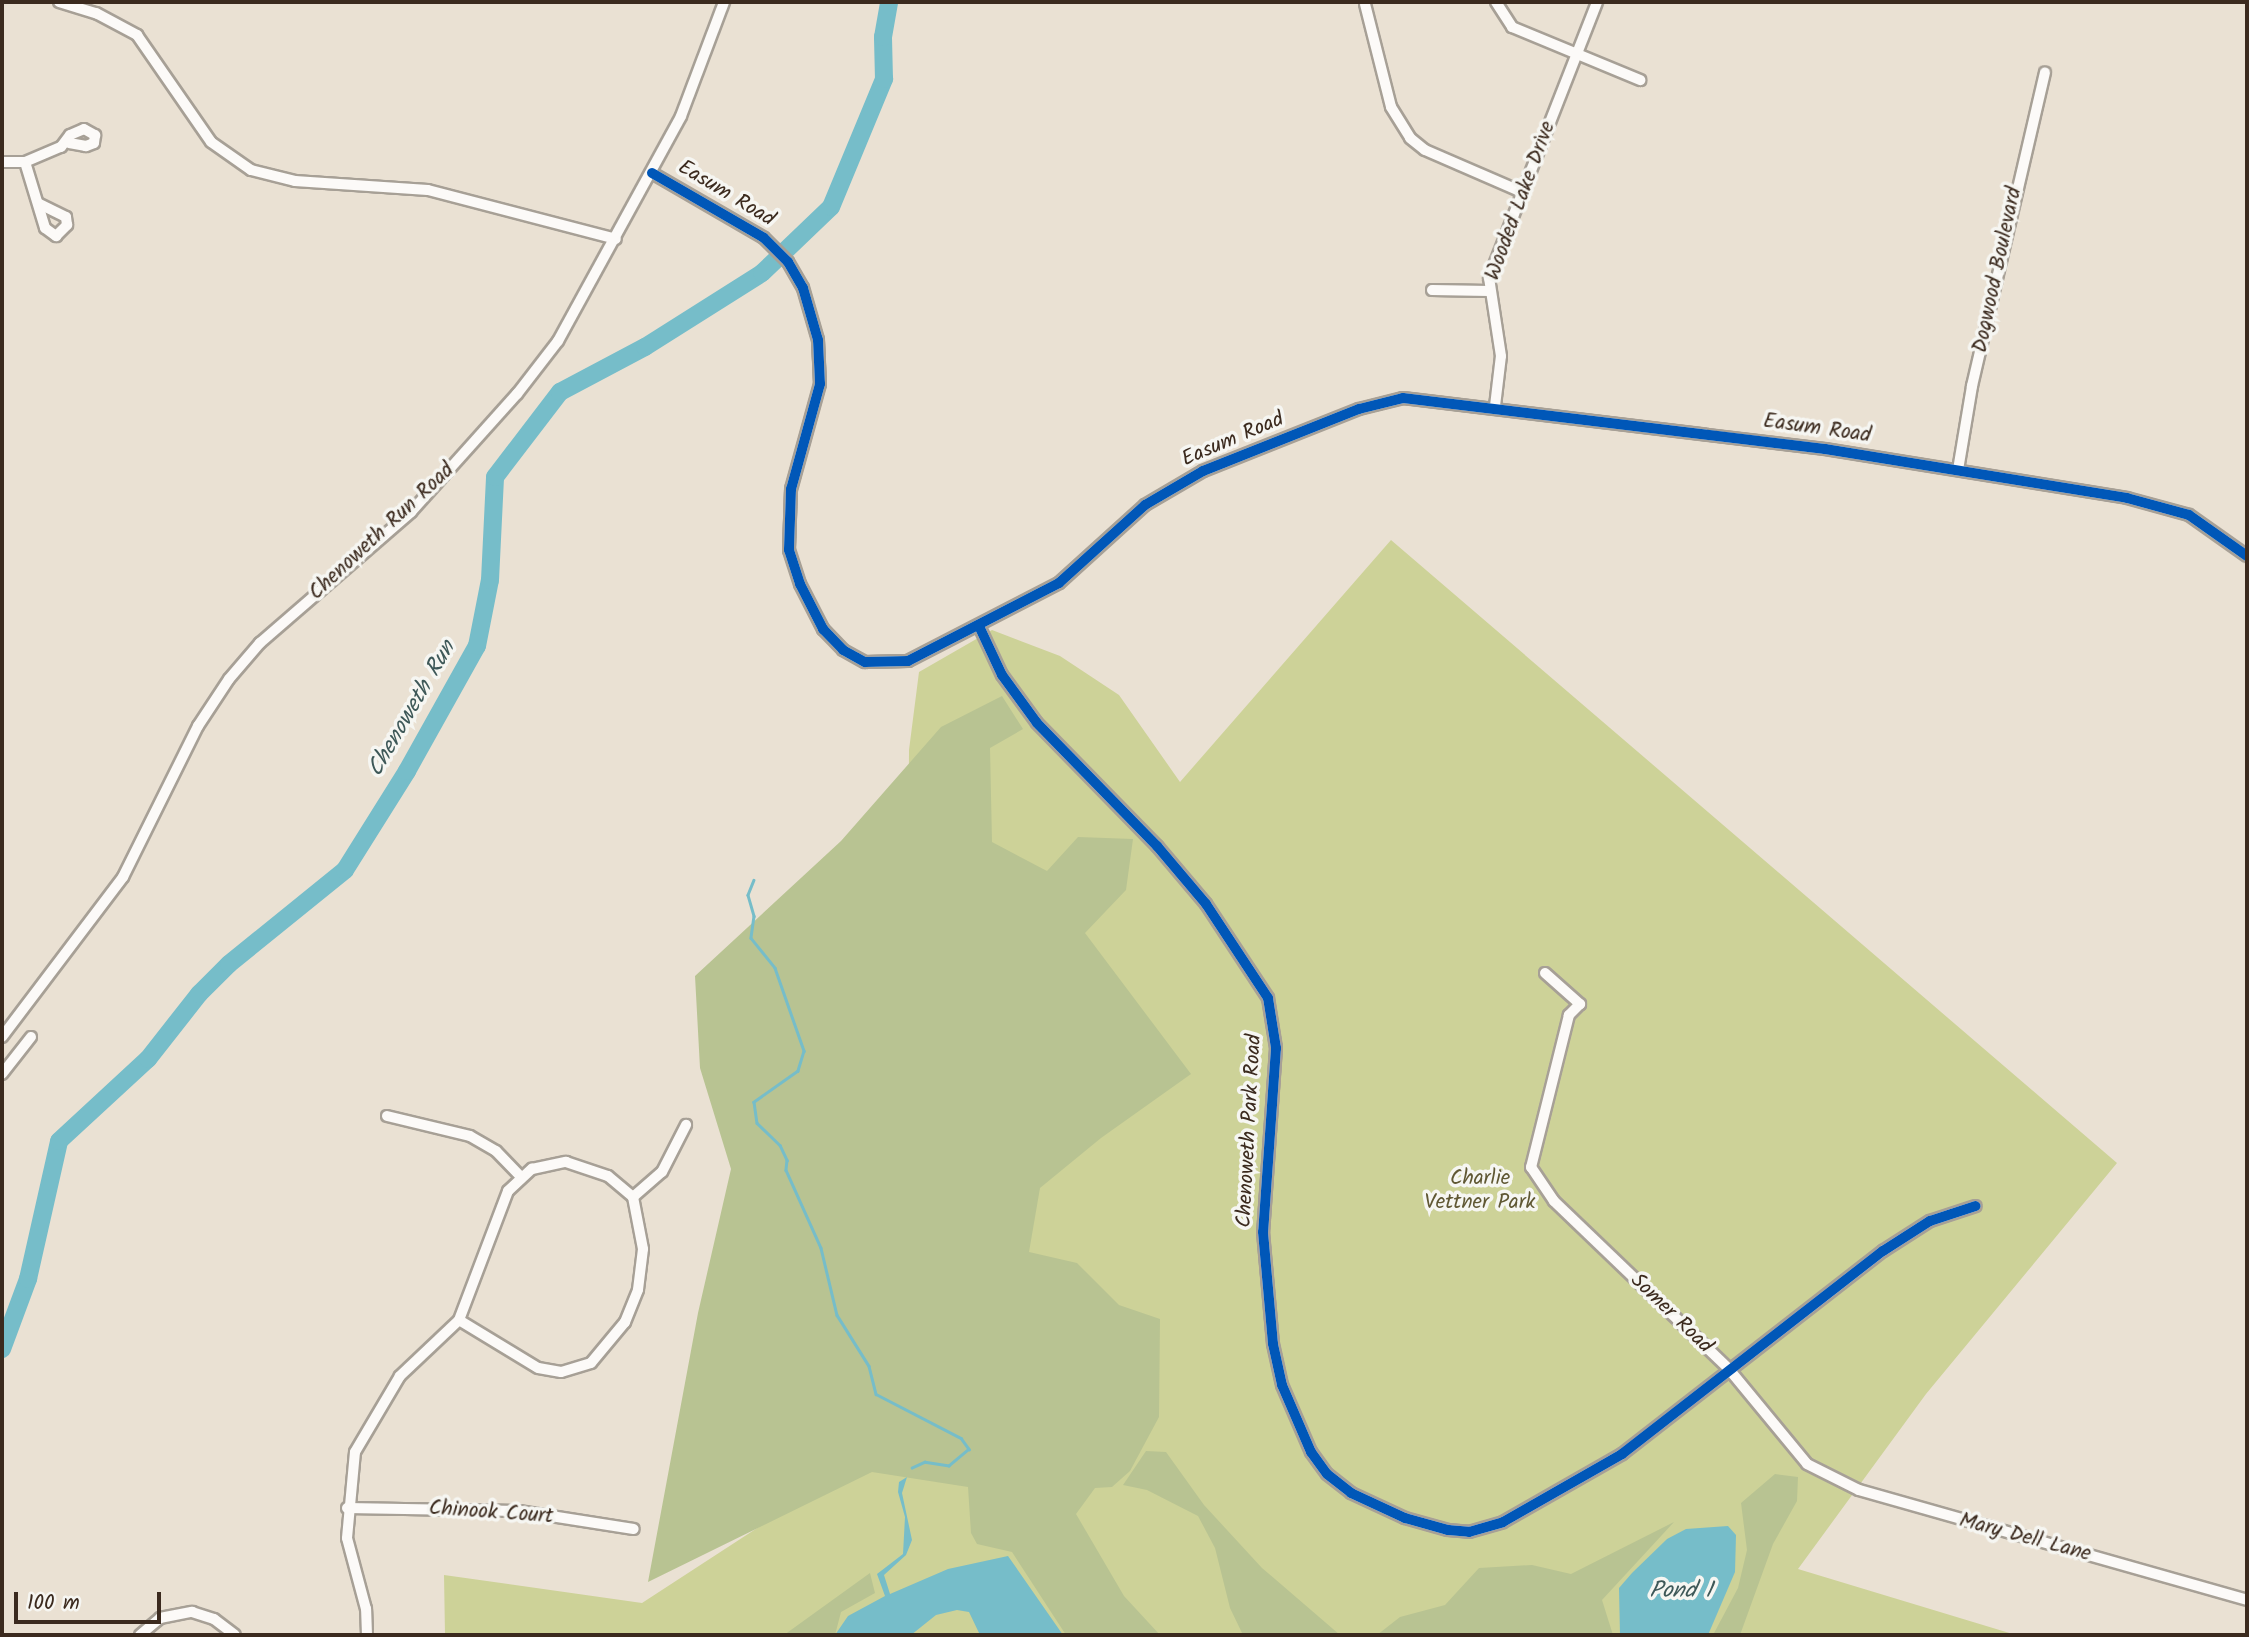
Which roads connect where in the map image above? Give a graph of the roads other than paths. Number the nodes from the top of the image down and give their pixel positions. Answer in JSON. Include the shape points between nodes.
{"nodes":[{"id":1,"x":59,"y":2,"type":"edge"},
{"id":2,"x":724,"y":2,"type":"edge"},
{"id":3,"x":1496,"y":2,"type":"edge"},
{"id":4,"x":1597,"y":2,"type":"edge"},
{"id":5,"x":1364,"y":4,"type":"edge"},
{"id":6,"x":1577,"y":54,"type":"junction"},
{"id":7,"x":2045,"y":72,"type":"dead end"},
{"id":8,"x":1640,"y":80,"type":"dead end"},
{"id":9,"x":69,"y":143,"type":"dead end"},
{"id":10,"x":2,"y":162,"type":"edge"},
{"id":11,"x":25,"y":162,"type":"junction"},
{"id":12,"x":652,"y":173,"type":"junction"},
{"id":13,"x":1522,"y":192,"type":"junction"},
{"id":14,"x":39,"y":205,"type":"dead end"},
{"id":15,"x":616,"y":239,"type":"junction"},
{"id":16,"x":1432,"y":290,"type":"dead end"},
{"id":17,"x":1489,"y":290,"type":"junction"},
{"id":18,"x":1495,"y":406,"type":"junction"},
{"id":19,"x":1958,"y":470,"type":"junction"},
{"id":20,"x":2247,"y":556,"type":"edge"},
{"id":21,"x":979,"y":626,"type":"junction"},
{"id":22,"x":1545,"y":973,"type":"dead end"},
{"id":23,"x":2,"y":1037,"type":"edge"},
{"id":24,"x":31,"y":1037,"type":"dead end"},
{"id":25,"x":2,"y":1074,"type":"edge"},
{"id":26,"x":387,"y":1116,"type":"dead end"},
{"id":27,"x":686,"y":1125,"type":"dead end"},
{"id":28,"x":521,"y":1177,"type":"junction"},
{"id":29,"x":633,"y":1197,"type":"junction"},
{"id":30,"x":1976,"y":1206,"type":"dead end"},
{"id":31,"x":459,"y":1320,"type":"junction"},
{"id":32,"x":1728,"y":1368,"type":"junction"},
{"id":33,"x":1807,"y":1464,"type":"joint"},
{"id":34,"x":347,"y":1508,"type":"junction"},
{"id":35,"x":634,"y":1529,"type":"dead end"},
{"id":36,"x":2247,"y":1600,"type":"edge"},
{"id":37,"x":140,"y":1635,"type":"edge"},
{"id":38,"x":235,"y":1635,"type":"edge"},
{"id":39,"x":367,"y":1635,"type":"edge"}],
"edges":[{"from":1,"to":15,"type":"street","via":[[96,13],[137,35],[211,142],[251,170],[295,181],[428,190]]},
{"from":2,"to":12,"type":"street","name":"Chenoweth Run Road","via":[[696,85]]},
{"from":3,"to":6,"type":"street","via":[[1512,27]]},
{"from":4,"to":6,"type":"street","name":"Wooded Lake Drive"},
{"from":5,"to":13,"type":"street","via":[[1391,107],[1410,138],[1425,150]]},
{"from":6,"to":8,"type":"street"},
{"from":6,"to":13,"type":"street","name":"Wooded Lake Drive"},
{"from":7,"to":19,"type":"street","name":"Dogwood Boulevard","via":[[1975,373]]},
{"from":9,"to":11,"type":"street"},
{"from":10,"to":11,"type":"street"},
{"from":11,"to":14,"type":"street"},
{"from":12,"to":15,"type":"street","name":"Chenoweth Run Road"},
{"from":12,"to":21,"type":"street","name":"Easum Road","via":[[745,223],[775,248],[788,262],[812,316],[821,363],[787,524],[792,562],[811,608],[839,647],[874,664],[908,661]]},
{"from":13,"to":17,"type":"street","name":"Wooded Lake Drive","via":[[1489,278]]},
{"from":15,"to":23,"type":"street","name":"Chenoweth Run Road","via":[[558,341],[463,456],[411,512],[260,643],[229,679],[198,726],[123,877]]},
{"from":16,"to":17,"type":"street"},
{"from":17,"to":18,"type":"street","name":"Wooded Lake Drive","via":[[1501,356]]},
{"from":18,"to":19,"type":"street","name":"Easum Road"},
{"from":18,"to":21,"type":"street","name":"Easum Road","via":[[1414,398],[1382,401],[1239,456],[1156,497],[1059,583]]},
{"from":19,"to":20,"type":"street","name":"Easum Road","via":[[2175,510],[2215,530]]},
{"from":21,"to":32,"type":"street","name":"Chenoweth Park Road","via":[[1002,675],[1037,723],[1166,856],[1206,905],[1268,998],[1276,1048],[1263,1232],[1273,1344],[1296,1421],[1327,1474],[1351,1493],[1405,1518],[1469,1532],[1488,1527],[1595,1472]]},
{"from":22,"to":32,"type":"street","name":"Somer Road","via":[[1580,1004],[1569,1015],[1531,1167],[1554,1201]]},
{"from":24,"to":25,"type":"street"},
{"from":26,"to":28,"type":"street","via":[[470,1136],[496,1151]]},
{"from":27,"to":29,"type":"street","via":[[662,1172]]},
{"from":28,"to":29,"type":"street","via":[[543,1165],[578,1164],[608,1176]]},
{"from":28,"to":31,"type":"street","via":[[508,1191]]},
{"from":29,"to":31,"type":"street","via":[[643,1248],[638,1290],[625,1322],[591,1363],[561,1372],[538,1368]]},
{"from":30,"to":32,"type":"street","name":"Chenoweth Park Road","via":[[1930,1222],[1884,1251]]},
{"from":31,"to":34,"type":"street","via":[[409,1365],[367,1425],[355,1452]]},
{"from":32,"to":33,"type":"street","name":"Somer Road"},
{"from":33,"to":36,"type":"street","name":"Mary Dell Lane","via":[[1835,1482],[1859,1490]]},
{"from":34,"to":35,"type":"street","name":"Chinook Court","via":[[475,1507]]},
{"from":34,"to":39,"type":"street","via":[[347,1538],[366,1609]]},
{"from":37,"to":38,"type":"street","via":[[160,1618],[192,1612],[214,1619]]}]}
